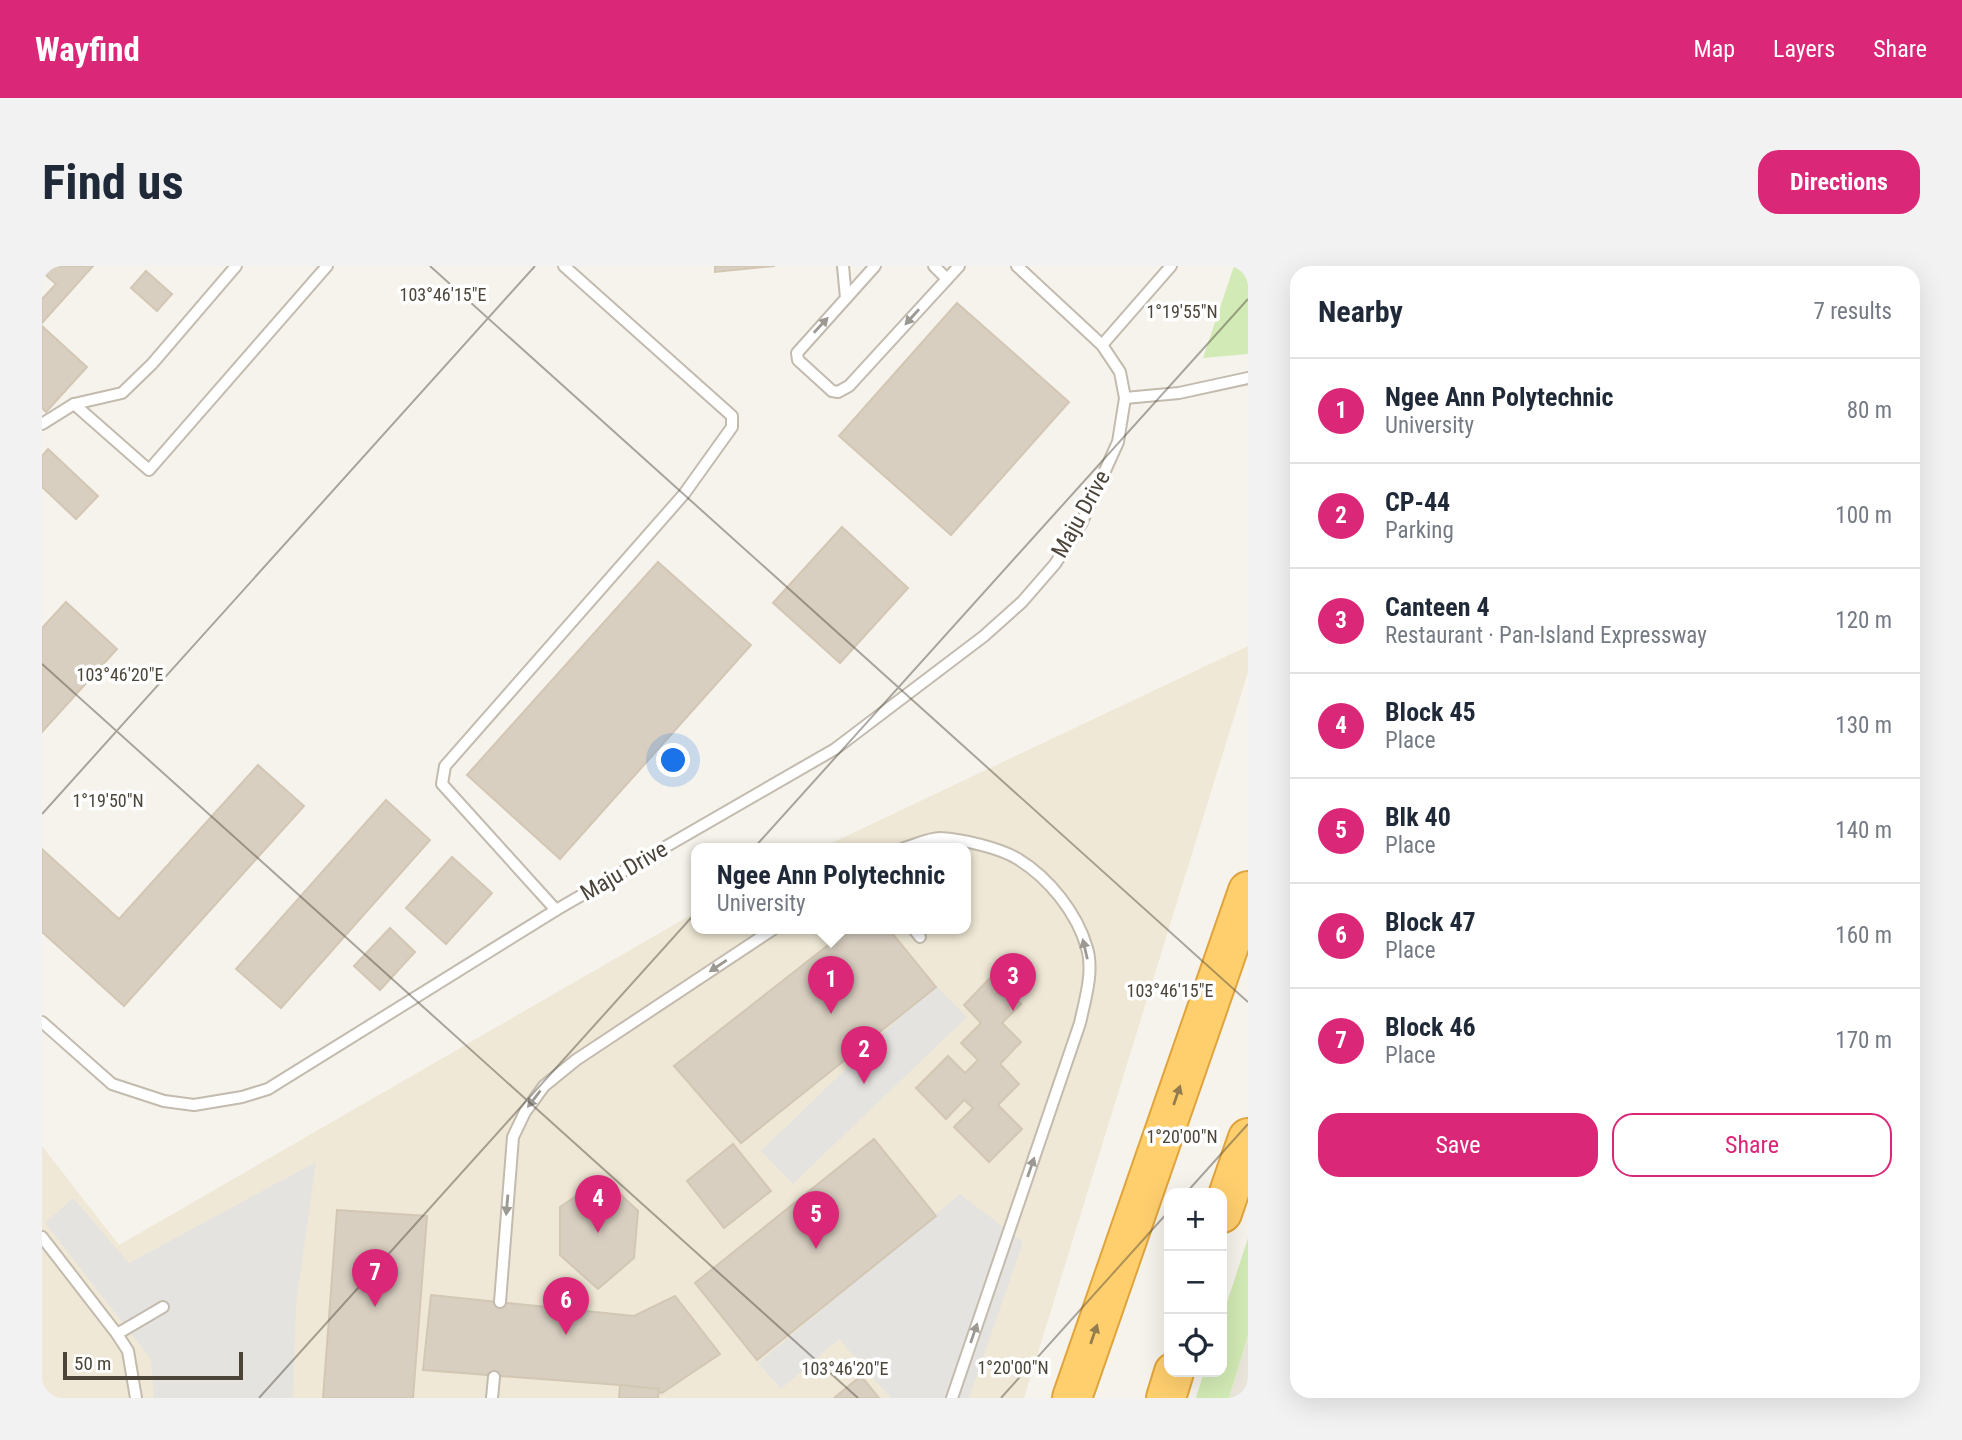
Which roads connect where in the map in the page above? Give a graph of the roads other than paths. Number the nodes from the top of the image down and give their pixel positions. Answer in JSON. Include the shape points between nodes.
{"nodes":[{"id":1,"x":236,"y":266,"type":"edge"},
{"id":2,"x":327,"y":266,"type":"edge"},
{"id":3,"x":564,"y":266,"type":"edge"},
{"id":4,"x":843,"y":266,"type":"edge"},
{"id":5,"x":876,"y":266,"type":"edge"},
{"id":6,"x":934,"y":266,"type":"edge"},
{"id":7,"x":959,"y":266,"type":"edge"},
{"id":8,"x":1017,"y":266,"type":"edge"},
{"id":9,"x":1153,"y":266,"type":"edge"},
{"id":10,"x":1167,"y":271,"type":"edge"},
{"id":11,"x":947,"y":279,"type":"junction"},
{"id":12,"x":846,"y":298,"type":"junction"},
{"id":13,"x":1102,"y":345,"type":"junction"},
{"id":14,"x":1248,"y":377,"type":"edge"},
{"id":15,"x":1125,"y":398,"type":"junction"},
{"id":16,"x":74,"y":404,"type":"junction"},
{"id":17,"x":42,"y":424,"type":"edge"},
{"id":18,"x":921,"y":843,"type":"edge"},
{"id":19,"x":966,"y":843,"type":"edge"},
{"id":20,"x":971,"y":844,"type":"edge"},
{"id":21,"x":1248,"y":891,"type":"edge"},
{"id":22,"x":556,"y":910,"type":"junction"},
{"id":23,"x":766,"y":934,"type":"edge"},
{"id":24,"x":42,"y":1022,"type":"edge"},
{"id":25,"x":1248,"y":1138,"type":"edge"},
{"id":26,"x":1227,"y":1199,"type":"edge"},
{"id":27,"x":42,"y":1237,"type":"edge"},
{"id":28,"x":500,"y":1302,"type":"dead end"},
{"id":29,"x":163,"y":1307,"type":"dead end"},
{"id":30,"x":117,"y":1334,"type":"junction"},
{"id":31,"x":494,"y":1377,"type":"dead end"},
{"id":32,"x":1172,"y":1377,"type":"edge"},
{"id":33,"x":136,"y":1398,"type":"edge"},
{"id":34,"x":492,"y":1398,"type":"edge"},
{"id":35,"x":952,"y":1398,"type":"edge"},
{"id":36,"x":1072,"y":1398,"type":"edge"},
{"id":37,"x":1166,"y":1398,"type":"edge"}],
"edges":[{"from":1,"to":16,"type":"lane","via":[[122,393]]},
{"from":2,"to":16,"type":"lane","via":[[149,470]]},
{"from":3,"to":22,"type":"lane","via":[[734,422],[684,494],[445,766],[442,784]]},
{"from":4,"to":12,"type":"lane"},
{"from":5,"to":12,"type":"lane"},
{"from":6,"to":11,"type":"lane"},
{"from":7,"to":11,"type":"lane"},
{"from":8,"to":13,"type":"lane","name":"Maju Drive"},
{"from":9,"to":10,"type":"lane"},
{"from":10,"to":13,"type":"lane"},
{"from":11,"to":12,"type":"lane","one_way":true,"via":[[849,386],[838,392],[798,360],[797,353]]},
{"from":13,"to":15,"type":"lane","name":"Maju Drive","via":[[1120,372]]},
{"from":14,"to":15,"type":"lane","via":[[1179,393]]},
{"from":15,"to":22,"type":"lane","name":"Maju Drive","via":[[1118,442],[1081,524],[1022,603],[835,749]]},
{"from":16,"to":17,"type":"lane"},
{"from":19,"to":18,"type":"lane","one_way":true,"via":[[938,838]]},
{"from":35,"to":20,"type":"lane","one_way":true,"via":[[1080,1023],[1088,982],[1088,949],[1070,911],[1048,883],[1018,859]]},
{"from":36,"to":21,"type":"highway","one_way":true},
{"from":22,"to":24,"type":"lane","name":"Maju Drive","via":[[268,1089],[242,1097],[194,1105],[164,1101],[112,1084]]},
{"from":23,"to":28,"type":"lane","one_way":true,"via":[[576,1060],[544,1086],[525,1112],[513,1138]]},
{"from":25,"to":26,"type":"highway"},
{"from":27,"to":30,"type":"lane"},
{"from":29,"to":30,"type":"lane"},
{"from":30,"to":33,"type":"lane","via":[[128,1351]]},
{"from":31,"to":34,"type":"lane"},
{"from":32,"to":37,"type":"highway"}]}
